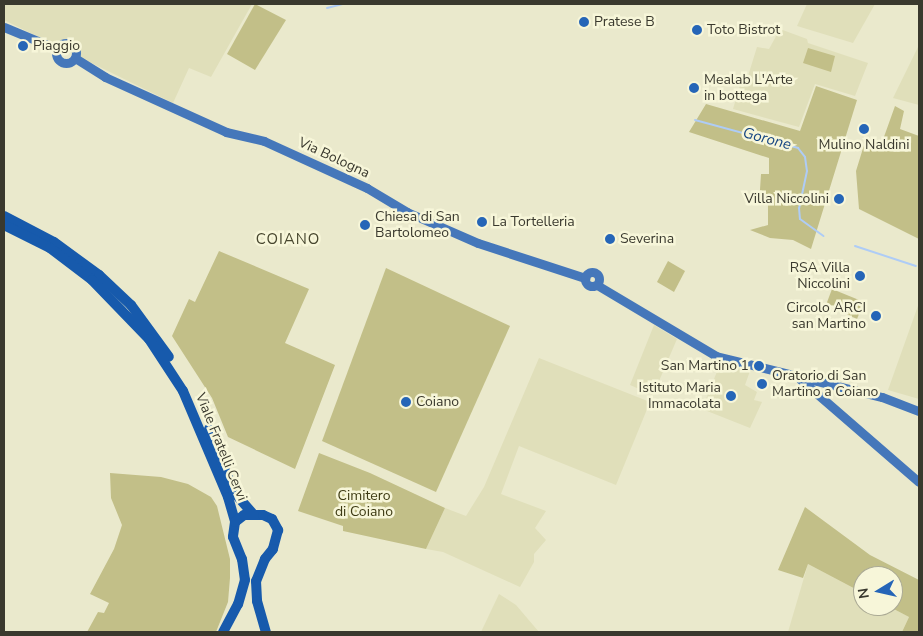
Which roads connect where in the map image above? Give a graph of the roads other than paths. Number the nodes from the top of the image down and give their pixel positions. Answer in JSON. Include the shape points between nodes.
{"nodes":[{"id":1,"x":4,"y":27,"type":"edge"},
{"id":2,"x":57,"y":49,"type":"junction"},
{"id":3,"x":75,"y":58,"type":"junction"},
{"id":4,"x":4,"y":216,"type":"edge"},
{"id":5,"x":4,"y":225,"type":"edge"},
{"id":6,"x":798,"y":377,"type":"junction"},
{"id":7,"x":828,"y":385,"type":"junction"},
{"id":8,"x":823,"y":400,"type":"junction"},
{"id":9,"x":919,"y":411,"type":"edge"},
{"id":10,"x":919,"y":482,"type":"edge"},
{"id":11,"x":252,"y":513,"type":"junction"},
{"id":12,"x":235,"y":522,"type":"junction"},
{"id":13,"x":224,"y":631,"type":"edge"},
{"id":14,"x":266,"y":632,"type":"edge"}],
"edges":[{"from":1,"to":2,"type":"street","name":"Via Bologna"},
{"from":2,"to":3,"type":"street","name":"Via Bologna","via":[[63,44],[71,45]]},
{"from":2,"to":3,"type":"street","name":"Via Bologna","via":[[57,57],[63,63]]},
{"from":3,"to":6,"type":"street","name":"Via Bologna","via":[[105,77],[226,132],[264,141],[367,188],[406,212],[478,243],[584,278],[589,286],[597,285],[716,356]]},
{"from":4,"to":11,"type":"main road","name":"Viale Fratelli Cervi","via":[[54,242],[99,275],[131,305],[156,336],[190,389],[233,491]]},
{"from":5,"to":12,"type":"main road","name":"Viale Fratelli Cervi","via":[[50,248],[92,280],[149,339],[197,417]]},
{"from":6,"to":7,"type":"street","name":"Via Bologna"},
{"from":6,"to":8,"type":"street"},
{"from":7,"to":8,"type":"street"},
{"from":7,"to":9,"type":"street","name":"Via Bologna","via":[[882,397]]},
{"from":8,"to":10,"type":"street"},
{"from":11,"to":12,"type":"main road","name":"Viale Fratelli Cervi"},
{"from":11,"to":14,"type":"main road","name":"Viale Fratelli Cervi","via":[[272,519],[278,530],[273,549],[256,581],[257,601]]},
{"from":12,"to":13,"type":"main road","name":"Viale Fratelli Cervi","via":[[233,537],[242,559],[245,580],[238,604]]}]}
